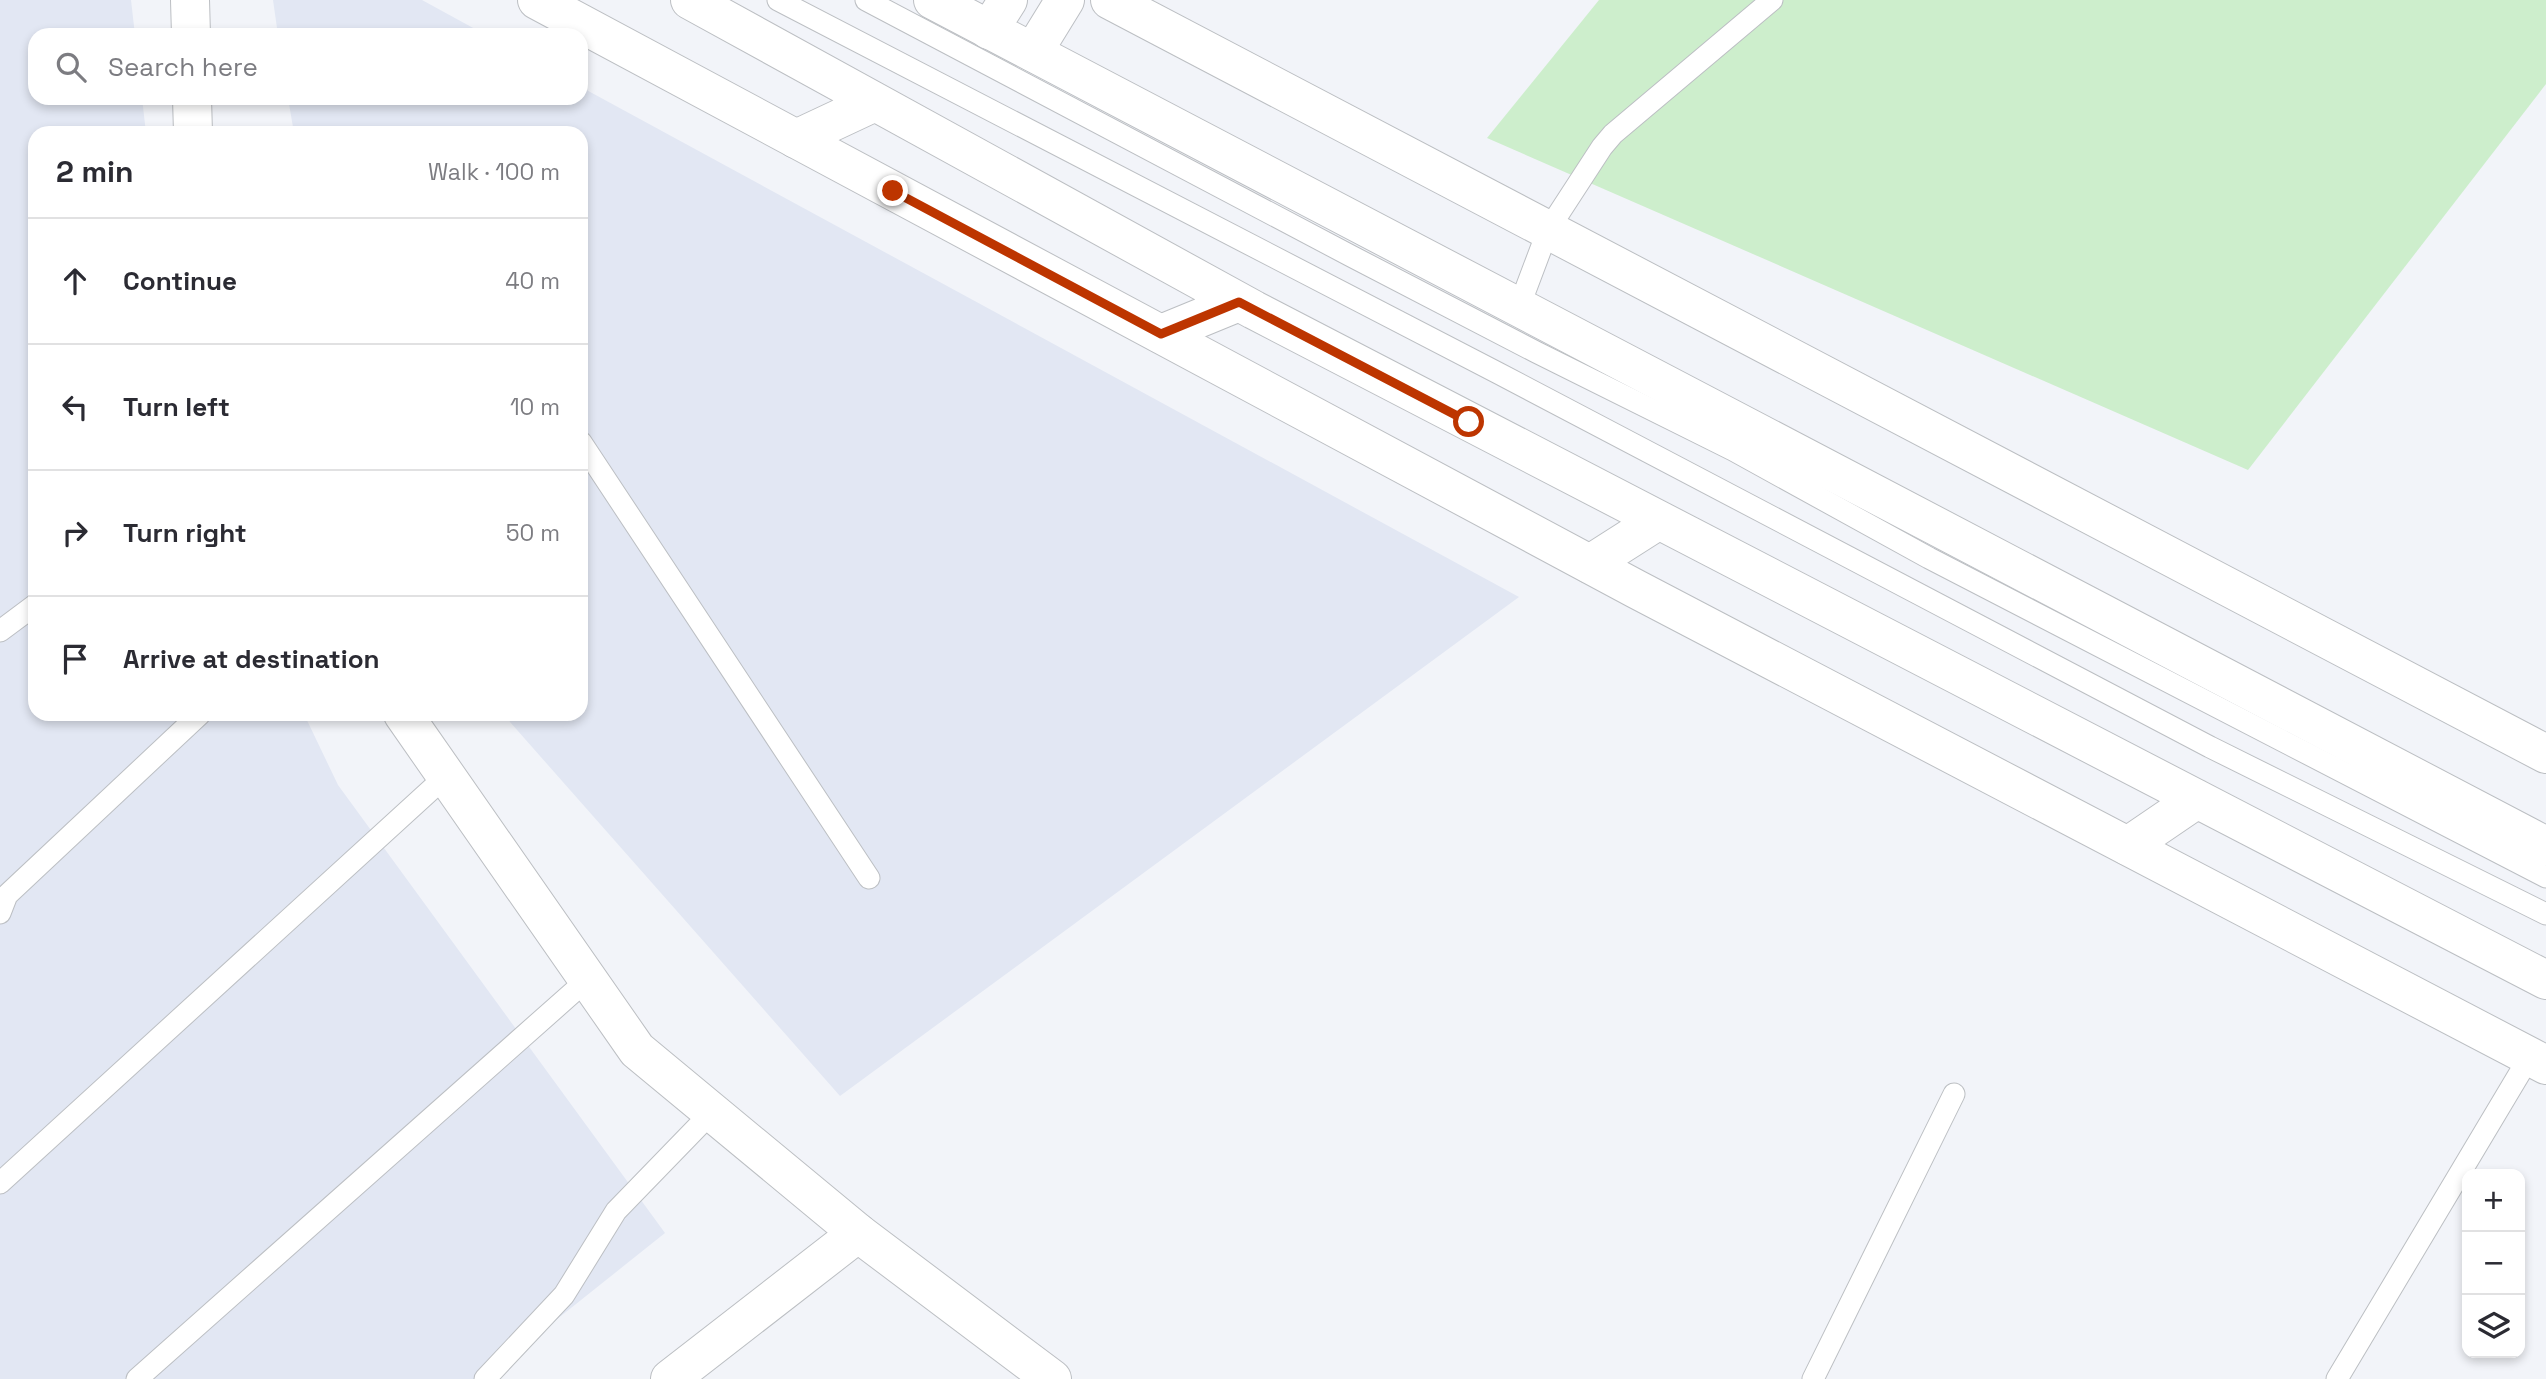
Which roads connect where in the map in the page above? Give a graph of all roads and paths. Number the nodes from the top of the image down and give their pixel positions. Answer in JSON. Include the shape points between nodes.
{"nodes":[{"id":1,"x":190,"y":0,"type":"edge"},
{"id":2,"x":537,"y":0,"type":"edge"},
{"id":3,"x":690,"y":0,"type":"edge"},
{"id":4,"x":778,"y":0,"type":"edge"},
{"id":5,"x":866,"y":0,"type":"edge"},
{"id":6,"x":933,"y":0,"type":"edge"},
{"id":7,"x":1065,"y":0,"type":"edge"},
{"id":8,"x":1110,"y":0,"type":"edge"},
{"id":9,"x":1772,"y":0,"type":"edge"},
{"id":10,"x":999,"y":15,"type":"edge"},
{"id":11,"x":191,"y":28,"type":"edge"},
{"id":12,"x":1033,"y":52,"type":"junction"},
{"id":13,"x":875,"y":102,"type":"junction"},
{"id":14,"x":192,"y":105,"type":"edge"},
{"id":15,"x":193,"y":126,"type":"edge"},
{"id":16,"x":796,"y":139,"type":"junction"},
{"id":17,"x":1548,"y":230,"type":"junction"},
{"id":18,"x":1239,"y":302,"type":"junction"},
{"id":19,"x":1519,"y":307,"type":"junction"},
{"id":20,"x":1161,"y":334,"type":"junction"},
{"id":21,"x":588,"y":453,"type":"edge"},
{"id":22,"x":1659,"y":520,"type":"junction"},
{"id":23,"x":1590,"y":564,"type":"junction"},
{"id":24,"x":28,"y":610,"type":"edge"},
{"id":25,"x":0,"y":631,"type":"edge"},
{"id":26,"x":193,"y":721,"type":"edge"},
{"id":27,"x":408,"y":721,"type":"edge"},
{"id":28,"x":2546,"y":754,"type":"edge"},
{"id":29,"x":446,"y":776,"type":"junction"},
{"id":30,"x":2197,"y":799,"type":"junction"},
{"id":31,"x":2128,"y":846,"type":"junction"},
{"id":32,"x":2546,"y":846,"type":"edge"},
{"id":33,"x":2546,"y":877,"type":"edge"},
{"id":34,"x":869,"y":878,"type":"dead end"},
{"id":35,"x":0,"y":913,"type":"edge"},
{"id":36,"x":2546,"y":914,"type":"edge"},
{"id":37,"x":588,"y":979,"type":"junction"},
{"id":38,"x":2546,"y":980,"type":"edge"},
{"id":39,"x":2538,"y":1061,"type":"edge"},
{"id":40,"x":1954,"y":1094,"type":"dead end"},
{"id":41,"x":712,"y":1112,"type":"junction"},
{"id":42,"x":4,"y":1172,"type":"edge"},
{"id":43,"x":858,"y":1233,"type":"junction"},
{"id":44,"x":137,"y":1379,"type":"edge"},
{"id":45,"x":485,"y":1379,"type":"edge"},
{"id":46,"x":670,"y":1379,"type":"edge"},
{"id":47,"x":1052,"y":1379,"type":"edge"},
{"id":48,"x":1813,"y":1379,"type":"edge"},
{"id":49,"x":2337,"y":1379,"type":"edge"}],
"edges":[{"from":1,"to":11,"type":"street"},
{"from":2,"to":16,"type":"street"},
{"from":3,"to":13,"type":"street"},
{"from":4,"to":36,"type":"lane","via":[[2198,741]]},
{"from":5,"to":33,"type":"lane"},
{"from":6,"to":10,"type":"street"},
{"from":7,"to":12,"type":"street"},
{"from":8,"to":17,"type":"street"},
{"from":9,"to":17,"type":"lane","via":[[1613,134]]},
{"from":10,"to":12,"type":"street"},
{"from":12,"to":19,"type":"street"},
{"from":13,"to":16,"type":"street"},
{"from":13,"to":18,"type":"street"},
{"from":14,"to":15,"type":"street"},
{"from":16,"to":20,"type":"street"},
{"from":17,"to":19,"type":"lane"},
{"from":17,"to":28,"type":"street"},
{"from":18,"to":20,"type":"street"},
{"from":18,"to":22,"type":"street"},
{"from":19,"to":32,"type":"street"},
{"from":20,"to":23,"type":"street"},
{"from":21,"to":34,"type":"lane"},
{"from":22,"to":23,"type":"street"},
{"from":22,"to":30,"type":"street"},
{"from":23,"to":31,"type":"street"},
{"from":24,"to":25,"type":"lane"},
{"from":26,"to":35,"type":"lane","via":[[7,895]]},
{"from":27,"to":29,"type":"street"},
{"from":29,"to":37,"type":"street"},
{"from":29,"to":42,"type":"lane"},
{"from":30,"to":31,"type":"street"},
{"from":30,"to":38,"type":"street"},
{"from":31,"to":39,"type":"street"},
{"from":37,"to":41,"type":"street","via":[[637,1050]]},
{"from":37,"to":44,"type":"lane"},
{"from":39,"to":49,"type":"lane"},
{"from":40,"to":48,"type":"lane"},
{"from":41,"to":43,"type":"street"},
{"from":41,"to":45,"type":"lane","via":[[616,1211],[564,1295]]},
{"from":43,"to":46,"type":"street"},
{"from":43,"to":47,"type":"street"}]}
